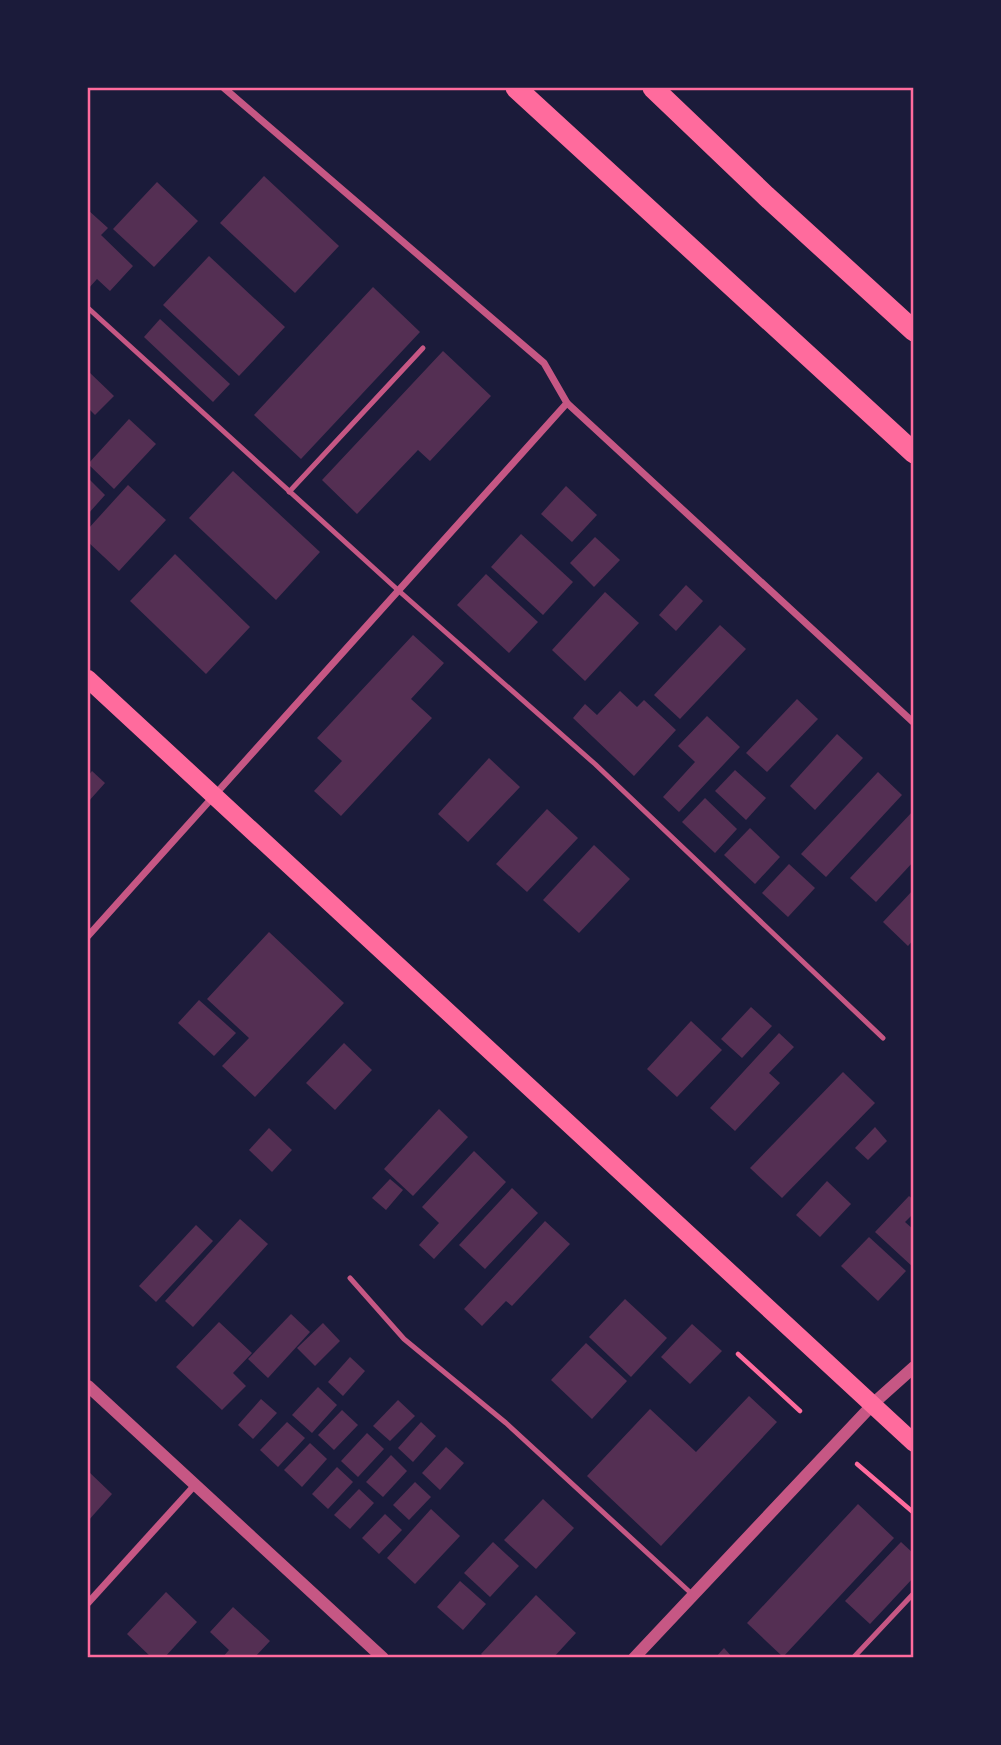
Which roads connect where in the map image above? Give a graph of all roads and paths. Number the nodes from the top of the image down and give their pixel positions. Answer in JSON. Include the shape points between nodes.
{"nodes":[{"id":1,"x":224,"y":88,"type":"edge"},
{"id":2,"x":516,"y":88,"type":"edge"},
{"id":3,"x":653,"y":88,"type":"edge"},
{"id":4,"x":88,"y":308,"type":"edge"},
{"id":5,"x":914,"y":331,"type":"edge"},
{"id":6,"x":424,"y":348,"type":"dead end"},
{"id":7,"x":567,"y":403,"type":"junction"},
{"id":8,"x":914,"y":453,"type":"edge"},
{"id":9,"x":289,"y":492,"type":"junction"},
{"id":10,"x":399,"y":591,"type":"junction"},
{"id":11,"x":88,"y":679,"type":"edge"},
{"id":12,"x":914,"y":723,"type":"edge"},
{"id":13,"x":214,"y":796,"type":"junction"},
{"id":14,"x":88,"y":936,"type":"edge"},
{"id":15,"x":883,"y":1038,"type":"dead end"},
{"id":16,"x":350,"y":1278,"type":"dead end"},
{"id":17,"x":738,"y":1354,"type":"dead end"},
{"id":18,"x":914,"y":1367,"type":"edge"},
{"id":19,"x":88,"y":1386,"type":"edge"},
{"id":20,"x":800,"y":1411,"type":"dead end"},
{"id":21,"x":914,"y":1443,"type":"edge"},
{"id":22,"x":857,"y":1464,"type":"dead end"},
{"id":23,"x":195,"y":1485,"type":"junction"},
{"id":24,"x":914,"y":1513,"type":"edge"},
{"id":25,"x":914,"y":1593,"type":"edge"},
{"id":26,"x":693,"y":1595,"type":"junction"},
{"id":27,"x":88,"y":1603,"type":"edge"},
{"id":28,"x":383,"y":1657,"type":"edge"},
{"id":29,"x":634,"y":1657,"type":"edge"},
{"id":30,"x":853,"y":1657,"type":"edge"}],
"edges":[{"from":1,"to":7,"type":"street","via":[[544,363]]},
{"from":2,"to":8,"type":"highway"},
{"from":3,"to":5,"type":"highway"},
{"from":4,"to":9,"type":"lane"},
{"from":6,"to":9,"type":"lane"},
{"from":7,"to":10,"type":"street"},
{"from":7,"to":12,"type":"street"},
{"from":9,"to":10,"type":"lane"},
{"from":10,"to":13,"type":"street"},
{"from":10,"to":15,"type":"lane","via":[[596,764]]},
{"from":11,"to":13,"type":"main road"},
{"from":13,"to":14,"type":"street"},
{"from":13,"to":21,"type":"main road"},
{"from":16,"to":26,"type":"lane","via":[[404,1339],[506,1423]]},
{"from":17,"to":20,"type":"path"},
{"from":18,"to":26,"type":"street","via":[[876,1401]]},
{"from":19,"to":23,"type":"street"},
{"from":22,"to":24,"type":"path"},
{"from":23,"to":27,"type":"street"},
{"from":23,"to":28,"type":"street"},
{"from":25,"to":30,"type":"lane"},
{"from":26,"to":29,"type":"street"}]}
